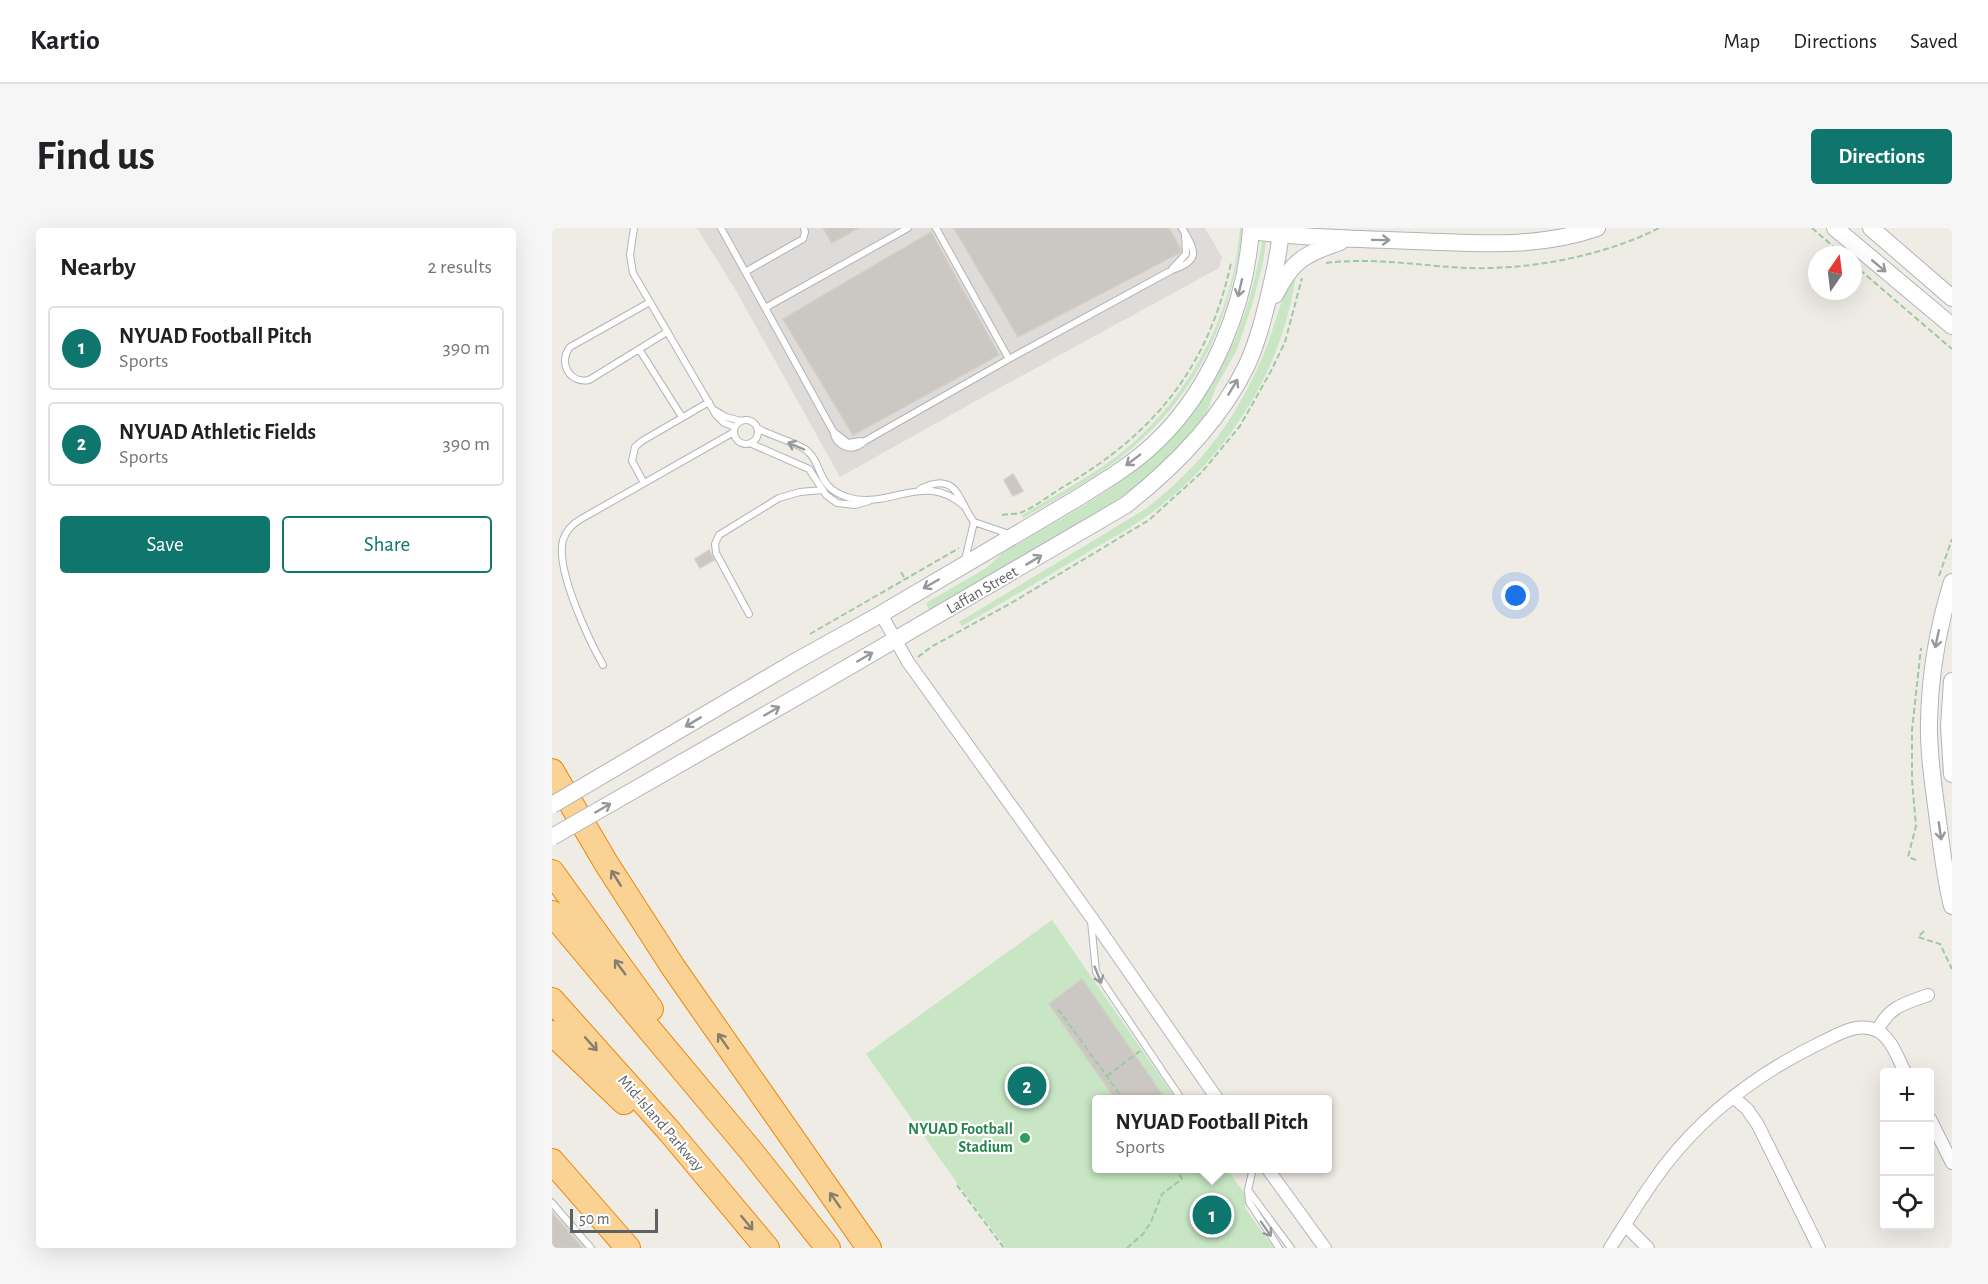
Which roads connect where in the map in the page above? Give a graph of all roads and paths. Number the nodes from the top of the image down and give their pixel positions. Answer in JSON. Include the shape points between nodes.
{"nodes":[{"id":1,"x":634,"y":228,"type":"edge"},
{"id":2,"x":640,"y":228,"type":"edge"},
{"id":3,"x":721,"y":228,"type":"edge"},
{"id":4,"x":804,"y":228,"type":"edge"},
{"id":5,"x":908,"y":228,"type":"edge"},
{"id":6,"x":936,"y":228,"type":"edge"},
{"id":7,"x":1596,"y":228,"type":"edge"},
{"id":8,"x":1659,"y":228,"type":"edge"},
{"id":9,"x":1812,"y":228,"type":"edge"},
{"id":10,"x":1834,"y":228,"type":"edge"},
{"id":11,"x":1871,"y":228,"type":"edge"},
{"id":12,"x":1251,"y":229,"type":"edge"},
{"id":13,"x":1183,"y":231,"type":"edge"},
{"id":14,"x":1281,"y":231,"type":"edge"},
{"id":15,"x":634,"y":238,"type":"junction"},
{"id":16,"x":1348,"y":239,"type":"junction"},
{"id":17,"x":1833,"y":246,"type":"edge"},
{"id":18,"x":1233,"y":256,"type":"dead end"},
{"id":19,"x":1316,"y":264,"type":"dead end"},
{"id":20,"x":745,"y":272,"type":"junction"},
{"id":21,"x":1862,"y":272,"type":"edge"},
{"id":22,"x":1952,"y":297,"type":"edge"},
{"id":23,"x":650,"y":302,"type":"junction"},
{"id":24,"x":765,"y":308,"type":"junction"},
{"id":25,"x":1264,"y":317,"type":"junction"},
{"id":26,"x":1952,"y":326,"type":"edge"},
{"id":27,"x":667,"y":332,"type":"junction"},
{"id":28,"x":639,"y":349,"type":"junction"},
{"id":29,"x":1952,"y":349,"type":"edge"},
{"id":30,"x":1009,"y":358,"type":"junction"},
{"id":31,"x":709,"y":402,"type":"junction"},
{"id":32,"x":713,"y":410,"type":"junction"},
{"id":33,"x":682,"y":417,"type":"junction"},
{"id":34,"x":741,"y":421,"type":"junction"},
{"id":35,"x":734,"y":429,"type":"junction"},
{"id":36,"x":759,"y":429,"type":"junction"},
{"id":37,"x":752,"y":444,"type":"junction"},
{"id":38,"x":815,"y":471,"type":"junction"},
{"id":39,"x":644,"y":483,"type":"junction"},
{"id":40,"x":822,"y":490,"type":"junction"},
{"id":41,"x":872,"y":499,"type":"junction"},
{"id":42,"x":1002,"y":515,"type":"dead end"},
{"id":43,"x":974,"y":522,"type":"junction"},
{"id":44,"x":1016,"y":535,"type":"junction"},
{"id":45,"x":963,"y":546,"type":"dead end"},
{"id":46,"x":963,"y":565,"type":"junction"},
{"id":47,"x":901,"y":572,"type":"dead end"},
{"id":48,"x":905,"y":579,"type":"junction"},
{"id":49,"x":1952,"y":582,"type":"edge"},
{"id":50,"x":907,"y":585,"type":"dead end"},
{"id":51,"x":749,"y":614,"type":"dead end"},
{"id":52,"x":881,"y":614,"type":"junction"},
{"id":53,"x":810,"y":634,"type":"dead end"},
{"id":54,"x":895,"y":640,"type":"junction"},
{"id":55,"x":926,"y":642,"type":"dead end"},
{"id":56,"x":931,"y":647,"type":"dead end"},
{"id":57,"x":603,"y":665,"type":"dead end"},
{"id":58,"x":1952,"y":681,"type":"edge"},
{"id":59,"x":552,"y":771,"type":"edge"},
{"id":60,"x":1952,"y":774,"type":"edge"},
{"id":61,"x":552,"y":805,"type":"edge"},
{"id":62,"x":552,"y":837,"type":"edge"},
{"id":63,"x":552,"y":872,"type":"edge"},
{"id":64,"x":1949,"y":884,"type":"edge"},
{"id":65,"x":1952,"y":906,"type":"edge"},
{"id":66,"x":552,"y":913,"type":"edge"},
{"id":67,"x":1091,"y":917,"type":"junction"},
{"id":68,"x":1924,"y":931,"type":"dead end"},
{"id":69,"x":1952,"y":969,"type":"edge"},
{"id":70,"x":1928,"y":995,"type":"dead end"},
{"id":71,"x":552,"y":1000,"type":"edge"},
{"id":72,"x":1058,"y":1009,"type":"dead end"},
{"id":73,"x":1877,"y":1030,"type":"junction"},
{"id":74,"x":552,"y":1034,"type":"edge"},
{"id":75,"x":1141,"y":1051,"type":"dead end"},
{"id":76,"x":1903,"y":1068,"type":"edge"},
{"id":77,"x":1107,"y":1076,"type":"junction"},
{"id":78,"x":1120,"y":1095,"type":"edge"},
{"id":79,"x":1179,"y":1095,"type":"edge"},
{"id":80,"x":1215,"y":1095,"type":"edge"},
{"id":81,"x":1733,"y":1097,"type":"junction"},
{"id":82,"x":1931,"y":1122,"type":"edge"},
{"id":83,"x":751,"y":1151,"type":"junction"},
{"id":84,"x":552,"y":1161,"type":"edge"},
{"id":85,"x":1952,"y":1163,"type":"edge"},
{"id":86,"x":1179,"y":1173,"type":"edge"},
{"id":87,"x":1252,"y":1173,"type":"edge"},
{"id":88,"x":1271,"y":1173,"type":"edge"},
{"id":89,"x":957,"y":1185,"type":"dead end"},
{"id":90,"x":1248,"y":1190,"type":"junction"},
{"id":91,"x":727,"y":1198,"type":"junction"},
{"id":92,"x":552,"y":1203,"type":"edge"},
{"id":93,"x":1625,"y":1226,"type":"junction"},
{"id":94,"x":591,"y":1248,"type":"edge"},
{"id":95,"x":628,"y":1248,"type":"edge"},
{"id":96,"x":767,"y":1248,"type":"edge"},
{"id":97,"x":828,"y":1248,"type":"edge"},
{"id":98,"x":869,"y":1248,"type":"edge"},
{"id":99,"x":1004,"y":1248,"type":"edge"},
{"id":100,"x":1127,"y":1248,"type":"edge"},
{"id":101,"x":1279,"y":1248,"type":"edge"},
{"id":102,"x":1291,"y":1248,"type":"edge"},
{"id":103,"x":1325,"y":1248,"type":"edge"},
{"id":104,"x":1610,"y":1248,"type":"edge"},
{"id":105,"x":1648,"y":1248,"type":"edge"},
{"id":106,"x":1819,"y":1248,"type":"edge"}],
"edges":[{"from":1,"to":15,"type":"lane"},
{"from":2,"to":15,"type":"lane"},
{"from":3,"to":20,"type":"lane"},
{"from":4,"to":20,"type":"lane","via":[[803,239]]},
{"from":5,"to":24,"type":"lane"},
{"from":6,"to":30,"type":"lane"},
{"from":16,"to":7,"type":"street","one_way":true,"via":[[1503,244],[1553,239]]},
{"from":8,"to":19,"type":"path","via":[[1619,245],[1518,266],[1466,268],[1350,260]]},
{"from":9,"to":17,"type":"path"},
{"from":10,"to":26,"type":"street","one_way":true},
{"from":11,"to":22,"type":"street"},
{"from":12,"to":14,"type":"street"},
{"from":12,"to":44,"type":"street","name":"Laffan Street","one_way":true,"via":[[1241,288],[1226,337],[1204,380],[1179,415],[1155,442],[1120,470]]},
{"from":13,"to":30,"type":"lane","via":[[1186,254],[1172,270]]},
{"from":14,"to":16,"type":"street"},
{"from":14,"to":25,"type":"street","name":"Laffan Street"},
{"from":15,"to":23,"type":"lane","via":[[630,264]]},
{"from":16,"to":25,"type":"street","via":[[1303,256],[1292,266]]},
{"from":18,"to":42,"type":"path","via":[[1210,331],[1193,366],[1161,410],[1138,434],[1093,469],[1020,513]]},
{"from":20,"to":24,"type":"lane"},
{"from":21,"to":29,"type":"path"},
{"from":23,"to":27,"type":"lane"},
{"from":23,"to":28,"type":"lane","via":[[574,344],[566,352],[564,363],[573,378],[585,381]]},
{"from":24,"to":30,"type":"lane","via":[[833,431],[848,443],[865,441]]},
{"from":54,"to":25,"type":"street","name":"Laffan Street","one_way":true,"via":[[1126,505],[1158,480],[1216,414],[1246,366]]},
{"from":27,"to":28,"type":"lane"},
{"from":27,"to":31,"type":"lane"},
{"from":28,"to":33,"type":"lane"},
{"from":31,"to":32,"type":"lane"},
{"from":31,"to":33,"type":"lane"},
{"from":32,"to":34,"type":"lane"},
{"from":32,"to":35,"type":"lane","via":[[719,420]]},
{"from":33,"to":39,"type":"lane","via":[[634,447],[632,461]]},
{"from":34,"to":35,"type":"lane"},
{"from":34,"to":36,"type":"lane","via":[[749,420]]},
{"from":35,"to":37,"type":"lane","via":[[740,443]]},
{"from":35,"to":39,"type":"lane"},
{"from":36,"to":37,"type":"lane"},
{"from":38,"to":36,"type":"lane","one_way":true,"via":[[813,458],[805,450]]},
{"from":37,"to":38,"type":"lane"},
{"from":38,"to":40,"type":"lane"},
{"from":38,"to":41,"type":"lane","via":[[840,494]]},
{"from":39,"to":57,"type":"lane","via":[[575,522],[562,543],[571,593]]},
{"from":40,"to":41,"type":"lane","via":[[831,500],[843,504],[855,505]]},
{"from":40,"to":51,"type":"lane","via":[[779,498],[719,535],[716,553]]},
{"from":41,"to":43,"type":"lane","via":[[917,490],[943,493],[964,507]]},
{"from":43,"to":44,"type":"lane"},
{"from":43,"to":46,"type":"lane"},
{"from":44,"to":46,"type":"street","name":"Laffan Street"},
{"from":45,"to":48,"type":"path"},
{"from":46,"to":52,"type":"street","name":"Laffan Street","one_way":true},
{"from":47,"to":48,"type":"path"},
{"from":48,"to":50,"type":"path"},
{"from":48,"to":53,"type":"path"},
{"from":49,"to":64,"type":"street","one_way":true,"via":[[1935,649],[1929,722],[1932,776]]},
{"from":52,"to":54,"type":"street"},
{"from":52,"to":61,"type":"street","name":"Laffan Street","one_way":true,"bridge":true},
{"from":62,"to":54,"type":"street","name":"Laffan Street","one_way":true,"bridge":true},
{"from":54,"to":67,"type":"street"},
{"from":55,"to":56,"type":"path"},
{"from":58,"to":60,"type":"street","via":[[1948,726]]},
{"from":98,"to":59,"type":"highway","one_way":true,"via":[[673,968]]},
{"from":83,"to":63,"type":"highway","one_way":true},
{"from":64,"to":65,"type":"street"},
{"from":66,"to":83,"type":"highway"},
{"from":67,"to":79,"type":"lane","one_way":true,"via":[[1096,972]]},
{"from":67,"to":80,"type":"street"},
{"from":68,"to":69,"type":"path","via":[[1918,937],[1940,944]]},
{"from":70,"to":73,"type":"street","via":[[1892,1009]]},
{"from":71,"to":91,"type":"highway","name":"Mid-Island Parkway","one_way":true},
{"from":72,"to":77,"type":"path"},
{"from":73,"to":76,"type":"street"},
{"from":73,"to":81,"type":"street","via":[[1860,1027],[1844,1032],[1786,1060]]},
{"from":74,"to":91,"type":"highway"},
{"from":75,"to":77,"type":"path"},
{"from":77,"to":78,"type":"path"},
{"from":81,"to":93,"type":"street","via":[[1667,1163]]},
{"from":81,"to":106,"type":"street","via":[[1758,1125]]},
{"from":82,"to":85,"type":"street"},
{"from":83,"to":97,"type":"highway"},
{"from":84,"to":95,"type":"highway"},
{"from":86,"to":100,"type":"path","via":[[1182,1179],[1162,1194],[1151,1222]]},
{"from":87,"to":90,"type":"lane"},
{"from":88,"to":103,"type":"street"},
{"from":89,"to":99,"type":"path"},
{"from":90,"to":101,"type":"lane","one_way":true,"via":[[1251,1207]]},
{"from":90,"to":102,"type":"lane"},
{"from":91,"to":96,"type":"highway","name":"Mid-Island Parkway","one_way":true},
{"from":92,"to":94,"type":"lane"},
{"from":93,"to":104,"type":"street"},
{"from":93,"to":105,"type":"street"}]}
